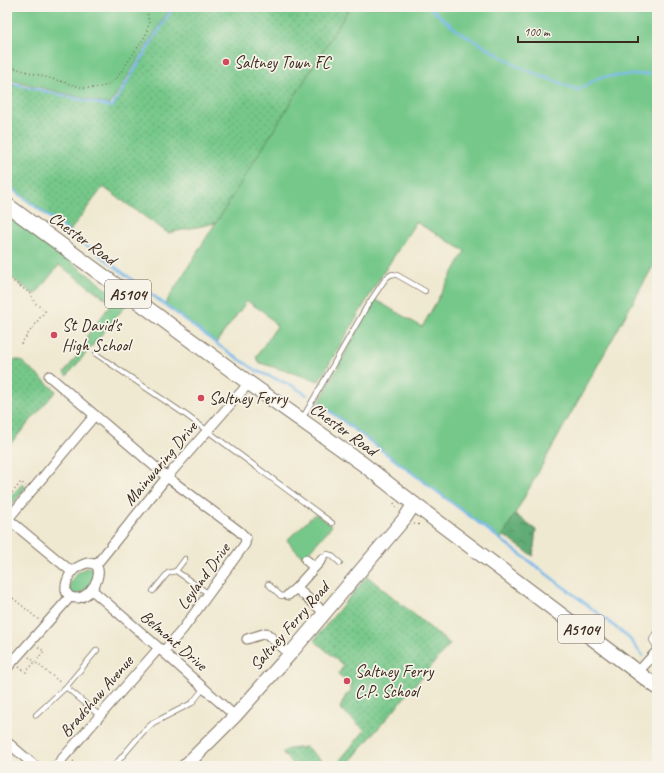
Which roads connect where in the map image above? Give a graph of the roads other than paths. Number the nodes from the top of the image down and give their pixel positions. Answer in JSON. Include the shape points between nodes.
{"nodes":[{"id":1,"x":7,"y":205,"type":"edge"},
{"id":2,"x":425,"y":291,"type":"dead end"},
{"id":3,"x":96,"y":354,"type":"dead end"},
{"id":4,"x":49,"y":376,"type":"dead end"},
{"id":5,"x":249,"y":383,"type":"junction"},
{"id":6,"x":95,"y":415,"type":"junction"},
{"id":7,"x":302,"y":421,"type":"junction"},
{"id":8,"x":208,"y":430,"type":"junction"},
{"id":9,"x":167,"y":477,"type":"junction"},
{"id":10,"x":414,"y":504,"type":"junction"},
{"id":11,"x":7,"y":520,"type":"edge"},
{"id":12,"x":332,"y":523,"type":"dead end"},
{"id":13,"x":322,"y":559,"type":"joint"},
{"id":14,"x":185,"y":560,"type":"dead end"},
{"id":15,"x":306,"y":560,"type":"dead end"},
{"id":16,"x":340,"y":563,"type":"dead end"},
{"id":17,"x":96,"y":565,"type":"junction"},
{"id":18,"x":314,"y":567,"type":"junction"},
{"id":19,"x":176,"y":571,"type":"junction"},
{"id":20,"x":72,"y":572,"type":"junction"},
{"id":21,"x":268,"y":584,"type":"dead end"},
{"id":22,"x":296,"y":588,"type":"junction"},
{"id":23,"x":92,"y":590,"type":"junction"},
{"id":24,"x":153,"y":591,"type":"dead end"},
{"id":25,"x":209,"y":594,"type":"junction"},
{"id":26,"x":288,"y":596,"type":"joint"},
{"id":27,"x":70,"y":597,"type":"junction"},
{"id":28,"x":324,"y":613,"type":"junction"},
{"id":29,"x":657,"y":631,"type":"edge"},
{"id":30,"x":247,"y":639,"type":"dead end"},
{"id":31,"x":657,"y":648,"type":"edge"},
{"id":32,"x":97,"y":650,"type":"dead end"},
{"id":33,"x":161,"y":650,"type":"junction"},
{"id":34,"x":657,"y":651,"type":"edge"},
{"id":35,"x":290,"y":654,"type":"junction"},
{"id":36,"x":10,"y":665,"type":"edge"},
{"id":37,"x":638,"y":672,"type":"junction"},
{"id":38,"x":66,"y":687,"type":"junction"},
{"id":39,"x":657,"y":687,"type":"edge"},
{"id":40,"x":204,"y":688,"type":"junction"},
{"id":41,"x":36,"y":715,"type":"dead end"},
{"id":42,"x":100,"y":716,"type":"junction"},
{"id":43,"x":235,"y":716,"type":"junction"},
{"id":44,"x":7,"y":742,"type":"edge"},
{"id":45,"x":36,"y":766,"type":"edge"},
{"id":46,"x":56,"y":766,"type":"edge"},
{"id":47,"x":114,"y":766,"type":"edge"},
{"id":48,"x":185,"y":766,"type":"edge"}],
"edges":[{"from":1,"to":5,"type":"main road","name":"Chester Road","number":"A5104"},
{"from":2,"to":7,"type":"lane","via":[[397,275],[392,274],[386,278],[367,306]]},
{"from":3,"to":8,"type":"lane"},
{"from":4,"to":6,"type":"street"},
{"from":5,"to":7,"type":"main road","name":"Chester Road","number":"A5104"},
{"from":5,"to":8,"type":"street","name":"Mainwaring Drive"},
{"from":6,"to":9,"type":"street"},
{"from":6,"to":11,"type":"street"},
{"from":7,"to":10,"type":"main road","name":"Chester Road","number":"A5104"},
{"from":8,"to":9,"type":"street","name":"Mainwaring Drive"},
{"from":8,"to":12,"type":"lane"},
{"from":9,"to":17,"type":"street","name":"Mainwaring Drive"},
{"from":9,"to":25,"type":"street","name":"Leyland Drive","via":[[246,538],[245,544]]},
{"from":10,"to":28,"type":"main road","name":"Saltney Ferry Road"},
{"from":10,"to":37,"type":"main road","name":"Chester Road","number":"A5104"},
{"from":11,"to":20,"type":"street"},
{"from":13,"to":16,"type":"lane","via":[[327,554]]},
{"from":13,"to":18,"type":"street"},
{"from":14,"to":19,"type":"lane"},
{"from":15,"to":18,"type":"street"},
{"from":17,"to":20,"type":"street","via":[[87,563]]},
{"from":17,"to":23,"type":"street","via":[[98,575]]},
{"from":18,"to":22,"type":"street"},
{"from":19,"to":24,"type":"lane","via":[[168,573]]},
{"from":19,"to":25,"type":"lane"},
{"from":20,"to":27,"type":"street","via":[[65,588]]},
{"from":21,"to":26,"type":"lane","via":[[281,596]]},
{"from":22,"to":26,"type":"street"},
{"from":22,"to":28,"type":"street"},
{"from":23,"to":27,"type":"street","via":[[82,597]]},
{"from":23,"to":33,"type":"street","name":"Belmont Drive"},
{"from":25,"to":33,"type":"street","name":"Leyland Drive","via":[[183,629]]},
{"from":27,"to":36,"type":"street"},
{"from":28,"to":35,"type":"main road","name":"Saltney Ferry Road"},
{"from":29,"to":31,"type":"lane","via":[[652,640]]},
{"from":30,"to":35,"type":"street","via":[[266,633]]},
{"from":32,"to":38,"type":"lane"},
{"from":33,"to":40,"type":"street","name":"Belmont Drive"},
{"from":33,"to":42,"type":"street","name":"Bradshaw Avenue"},
{"from":34,"to":37,"type":"street"},
{"from":35,"to":43,"type":"main road","name":"Saltney Ferry Road"},
{"from":37,"to":39,"type":"main road","name":"Chester Road","number":"A5104"},
{"from":38,"to":41,"type":"lane"},
{"from":38,"to":42,"type":"lane"},
{"from":40,"to":43,"type":"street","name":"Belmont Drive"},
{"from":40,"to":47,"type":"lane","via":[[192,703],[152,723]]},
{"from":42,"to":46,"type":"street","name":"Bradshaw Avenue"},
{"from":43,"to":48,"type":"main road","name":"Saltney Ferry Road"},
{"from":44,"to":45,"type":"street"}]}
